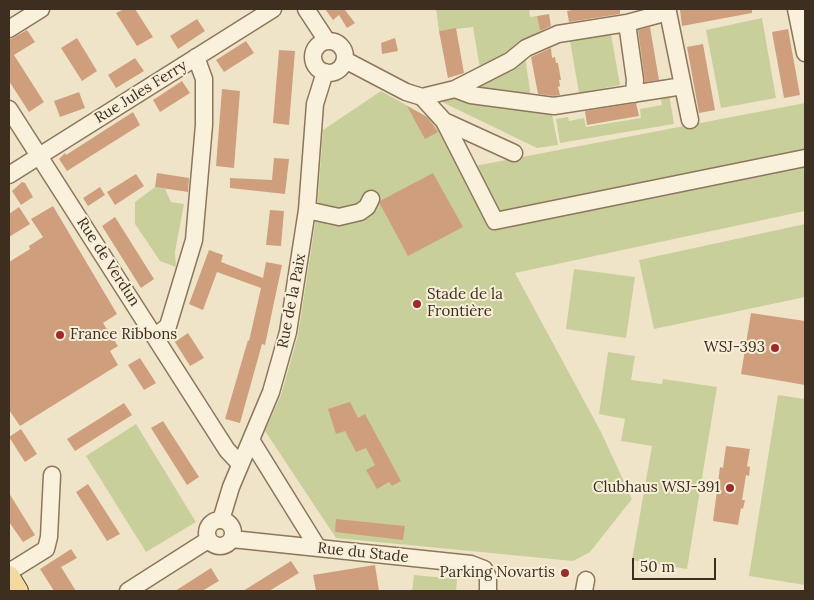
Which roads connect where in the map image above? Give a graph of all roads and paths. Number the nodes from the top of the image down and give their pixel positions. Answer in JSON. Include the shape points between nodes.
{"nodes":[{"id":1,"x":41,"y":9,"type":"edge"},
{"id":2,"x":273,"y":9,"type":"edge"},
{"id":3,"x":306,"y":9,"type":"edge"},
{"id":4,"x":796,"y":9,"type":"edge"},
{"id":5,"x":670,"y":11,"type":"edge"},
{"id":6,"x":627,"y":23,"type":"junction"},
{"id":7,"x":9,"y":29,"type":"edge"},
{"id":8,"x":327,"y":41,"type":"junction"},
{"id":9,"x":805,"y":54,"type":"edge"},
{"id":10,"x":196,"y":58,"type":"junction"},
{"id":11,"x":345,"y":60,"type":"junction"},
{"id":12,"x":325,"y":72,"type":"junction"},
{"id":13,"x":683,"y":86,"type":"junction"},
{"id":14,"x":455,"y":89,"type":"junction"},
{"id":15,"x":634,"y":94,"type":"junction"},
{"id":16,"x":422,"y":97,"type":"junction"},
{"id":17,"x":9,"y":108,"type":"edge"},
{"id":18,"x":690,"y":120,"type":"dead end"},
{"id":19,"x":444,"y":121,"type":"junction"},
{"id":20,"x":514,"y":153,"type":"dead end"},
{"id":21,"x":38,"y":156,"type":"junction"},
{"id":22,"x":805,"y":158,"type":"edge"},
{"id":23,"x":9,"y":175,"type":"edge"},
{"id":24,"x":371,"y":199,"type":"dead end"},
{"id":25,"x":307,"y":210,"type":"junction"},
{"id":26,"x":156,"y":336,"type":"junction"},
{"id":27,"x":252,"y":440,"type":"junction"},
{"id":28,"x":240,"y":464,"type":"junction"},
{"id":29,"x":52,"y":475,"type":"dead end"},
{"id":30,"x":221,"y":520,"type":"junction"},
{"id":31,"x":232,"y":539,"type":"junction"},
{"id":32,"x":208,"y":540,"type":"junction"},
{"id":33,"x":318,"y":548,"type":"junction"},
{"id":34,"x":9,"y":572,"type":"edge"},
{"id":35,"x":9,"y":576,"type":"edge"},
{"id":36,"x":488,"y":584,"type":"edge"},
{"id":37,"x":18,"y":591,"type":"edge"},
{"id":38,"x":128,"y":591,"type":"edge"}],
"edges":[{"from":1,"to":7,"type":"street"},
{"from":2,"to":10,"type":"street","name":"Rue Jules Ferry"},
{"from":3,"to":8,"type":"street"},
{"from":4,"to":9,"type":"street"},
{"from":5,"to":6,"type":"street"},
{"from":5,"to":13,"type":"street"},
{"from":6,"to":14,"type":"street","via":[[558,34],[526,48],[510,61]]},
{"from":6,"to":15,"type":"street"},
{"from":8,"to":11,"type":"street","via":[[341,45]]},
{"from":8,"to":12,"type":"street","via":[[317,46],[313,56],[316,66]]},
{"from":10,"to":21,"type":"street","name":"Rue Jules Ferry"},
{"from":10,"to":26,"type":"street","via":[[204,79],[204,125],[194,240],[168,326]]},
{"from":11,"to":12,"type":"street","via":[[336,72]]},
{"from":11,"to":16,"type":"street"},
{"from":12,"to":25,"type":"street","name":"Rue de la Paix","via":[[315,104]]},
{"from":13,"to":15,"type":"street"},
{"from":13,"to":18,"type":"street"},
{"from":14,"to":15,"type":"street","via":[[554,106]]},
{"from":14,"to":16,"type":"street"},
{"from":16,"to":19,"type":"street"},
{"from":17,"to":21,"type":"street","name":"Rue de Verdun"},
{"from":19,"to":20,"type":"street"},
{"from":19,"to":22,"type":"street","via":[[495,221]]},
{"from":21,"to":23,"type":"street","name":"Rue Jules Ferry"},
{"from":21,"to":26,"type":"street","name":"Rue de Verdun"},
{"from":24,"to":25,"type":"street","via":[[360,212],[339,217]]},
{"from":25,"to":27,"type":"street","name":"Rue de la Paix","via":[[288,332],[271,392]]},
{"from":26,"to":28,"type":"street","name":"Rue de Verdun","via":[[227,450]]},
{"from":27,"to":28,"type":"street","name":"Rue de la Paix"},
{"from":27,"to":33,"type":"street"},
{"from":28,"to":30,"type":"street","name":"Rue de la Paix"},
{"from":29,"to":34,"type":"street","via":[[46,549]]},
{"from":30,"to":31,"type":"street","via":[[230,525]]},
{"from":30,"to":32,"type":"street","via":[[209,526],[206,532]]},
{"from":31,"to":32,"type":"street","via":[[222,546]]},
{"from":31,"to":33,"type":"street","name":"Rue du Stade"},
{"from":32,"to":38,"type":"street"},
{"from":33,"to":36,"type":"street","name":"Rue du Stade","via":[[470,564],[484,569]]},
{"from":35,"to":37,"type":"main road"}]}
